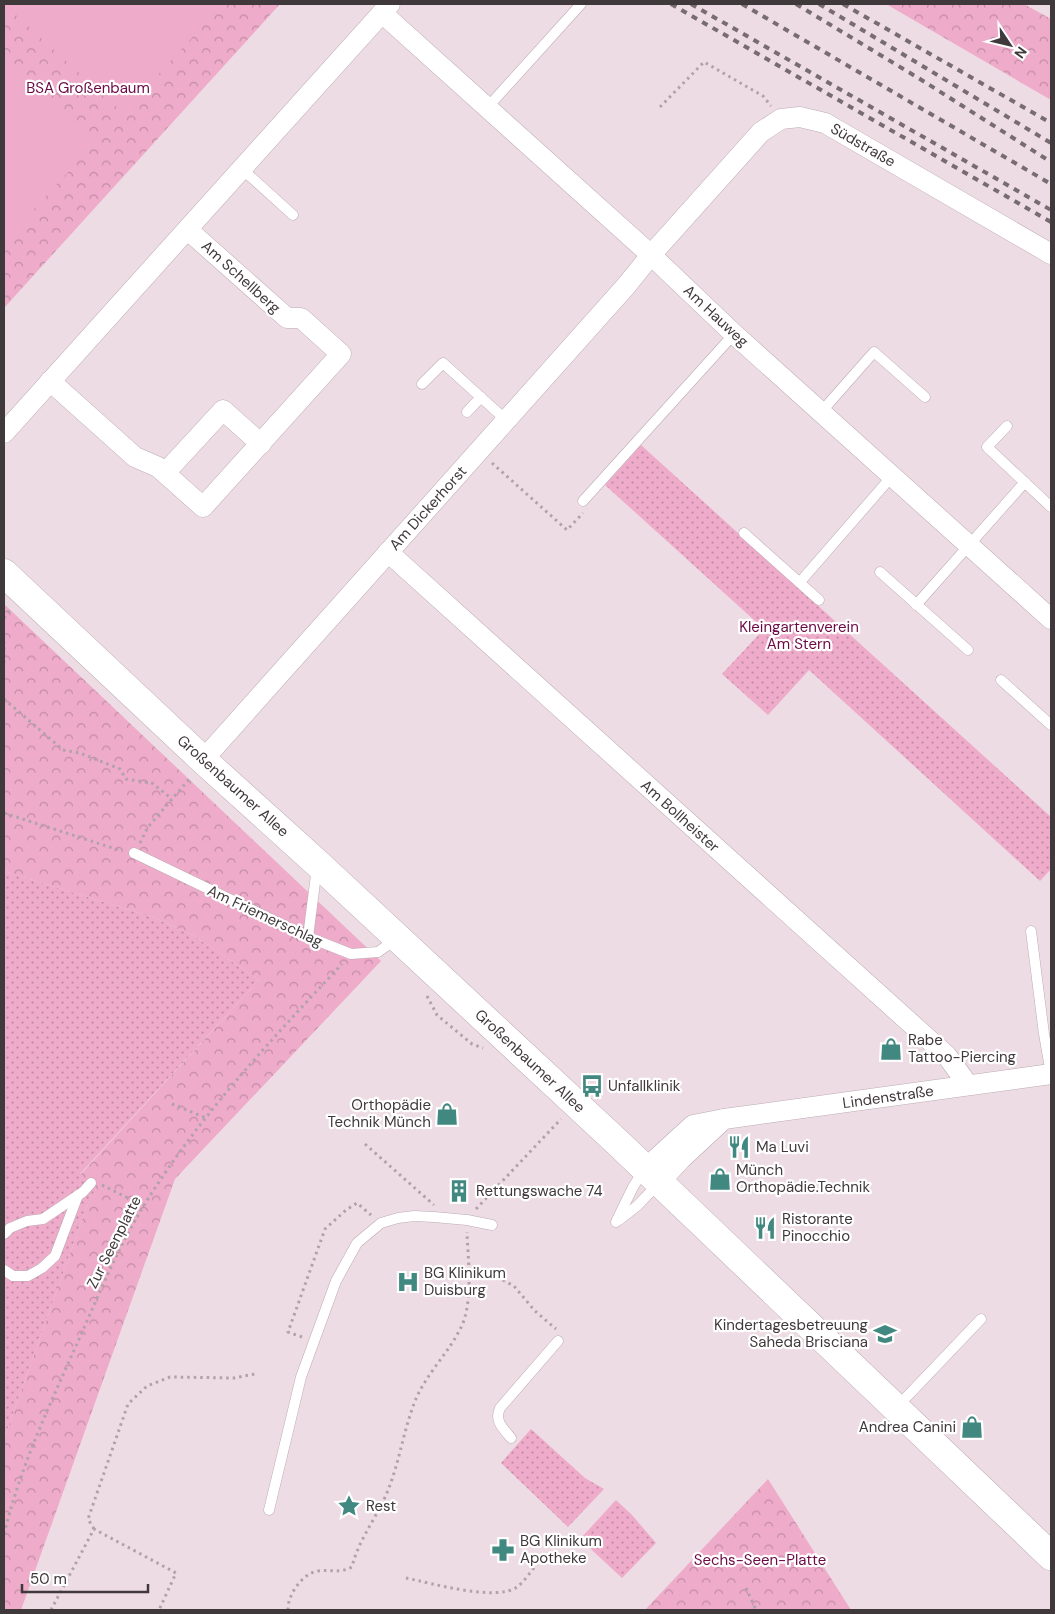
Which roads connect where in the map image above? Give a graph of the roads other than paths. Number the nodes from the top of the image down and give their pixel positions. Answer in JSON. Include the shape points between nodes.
{"nodes":[{"id":1,"x":581,"y":4,"type":"edge"},
{"id":2,"x":386,"y":8,"type":"edge"},
{"id":3,"x":487,"y":108,"type":"junction"},
{"id":4,"x":242,"y":169,"type":"junction"},
{"id":5,"x":293,"y":215,"type":"dead end"},
{"id":6,"x":188,"y":230,"type":"junction"},
{"id":7,"x":1051,"y":254,"type":"edge"},
{"id":8,"x":651,"y":255,"type":"junction"},
{"id":9,"x":734,"y":334,"type":"junction"},
{"id":10,"x":50,"y":381,"type":"junction"},
{"id":11,"x":422,"y":384,"type":"dead end"},
{"id":12,"x":481,"y":397,"type":"junction"},
{"id":13,"x":925,"y":398,"type":"dead end"},
{"id":14,"x":822,"y":411,"type":"junction"},
{"id":15,"x":467,"y":412,"type":"dead end"},
{"id":16,"x":506,"y":420,"type":"junction"},
{"id":17,"x":1007,"y":426,"type":"dead end"},
{"id":18,"x":4,"y":433,"type":"edge"},
{"id":19,"x":261,"y":444,"type":"junction"},
{"id":20,"x":165,"y":473,"type":"junction"},
{"id":21,"x":892,"y":476,"type":"junction"},
{"id":22,"x":1026,"y":482,"type":"junction"},
{"id":23,"x":584,"y":506,"type":"road end"},
{"id":24,"x":1051,"y":507,"type":"edge"},
{"id":25,"x":744,"y":533,"type":"dead end"},
{"id":26,"x":969,"y":545,"type":"junction"},
{"id":27,"x":388,"y":552,"type":"junction"},
{"id":28,"x":4,"y":572,"type":"edge"},
{"id":29,"x":880,"y":572,"type":"dead end"},
{"id":30,"x":800,"y":582,"type":"junction"},
{"id":31,"x":818,"y":600,"type":"dead end"},
{"id":32,"x":916,"y":605,"type":"junction"},
{"id":33,"x":1051,"y":619,"type":"edge"},
{"id":34,"x":968,"y":650,"type":"dead end"},
{"id":35,"x":1001,"y":680,"type":"dead end"},
{"id":36,"x":1051,"y":725,"type":"edge"},
{"id":37,"x":197,"y":767,"type":"junction"},
{"id":38,"x":134,"y":853,"type":"road end"},
{"id":39,"x":317,"y":863,"type":"junction"},
{"id":40,"x":1031,"y":931,"type":"dead end"},
{"id":41,"x":308,"y":937,"type":"junction"},
{"id":42,"x":398,"y":938,"type":"junction"},
{"id":43,"x":1051,"y":1074,"type":"edge"},
{"id":44,"x":968,"y":1085,"type":"junction"},
{"id":45,"x":652,"y":1176,"type":"junction"},
{"id":46,"x":93,"y":1182,"type":"road end"},
{"id":47,"x":78,"y":1195,"type":"junction"},
{"id":48,"x":492,"y":1225,"type":"dead end"},
{"id":49,"x":4,"y":1234,"type":"edge"},
{"id":50,"x":4,"y":1270,"type":"edge"},
{"id":51,"x":981,"y":1318,"type":"dead end"},
{"id":52,"x":558,"y":1341,"type":"dead end"},
{"id":53,"x":896,"y":1407,"type":"junction"},
{"id":54,"x":511,"y":1438,"type":"dead end"},
{"id":55,"x":269,"y":1510,"type":"dead end"},
{"id":56,"x":1051,"y":1556,"type":"edge"}],
"edges":[{"from":1,"to":3,"type":"lane"},
{"from":2,"to":3,"type":"street","name":"Am Hauweg"},
{"from":2,"to":4,"type":"street","name":"Am Schellberg"},
{"from":3,"to":8,"type":"street","name":"Am Hauweg"},
{"from":4,"to":5,"type":"lane"},
{"from":4,"to":6,"type":"street","name":"Am Schellberg"},
{"from":6,"to":10,"type":"street","name":"Am Schellberg"},
{"from":6,"to":19,"type":"street","name":"Am Schellberg","via":[[287,318],[302,318],[341,354]]},
{"from":7,"to":8,"type":"street","name":"Südstraße","via":[[825,123],[800,118],[781,119],[761,132]]},
{"from":8,"to":9,"type":"street","name":"Am Hauweg"},
{"from":8,"to":16,"type":"street","name":"Am Dickerhorst"},
{"from":9,"to":14,"type":"street","name":"Am Hauweg"},
{"from":9,"to":23,"type":"lane"},
{"from":10,"to":18,"type":"street","name":"Am Schellberg"},
{"from":10,"to":20,"type":"street","name":"Am Schellberg","via":[[135,457]]},
{"from":11,"to":12,"type":"lane","via":[[443,363]]},
{"from":12,"to":15,"type":"lane"},
{"from":12,"to":16,"type":"lane"},
{"from":13,"to":14,"type":"lane","via":[[874,352]]},
{"from":14,"to":21,"type":"street","name":"Am Hauweg"},
{"from":16,"to":27,"type":"street","name":"Am Dickerhorst"},
{"from":17,"to":22,"type":"lane","via":[[987,448]]},
{"from":19,"to":20,"type":"street","name":"Am Schellberg","via":[[203,507]]},
{"from":19,"to":20,"type":"street","via":[[223,410]]},
{"from":21,"to":26,"type":"street","name":"Am Hauweg"},
{"from":21,"to":30,"type":"lane"},
{"from":22,"to":24,"type":"lane"},
{"from":22,"to":26,"type":"lane"},
{"from":25,"to":30,"type":"lane"},
{"from":26,"to":32,"type":"lane"},
{"from":26,"to":33,"type":"street","name":"Am Hauweg"},
{"from":27,"to":37,"type":"street","name":"Am Dickerhorst"},
{"from":27,"to":44,"type":"street","name":"Am Bollheister","via":[[947,1056]]},
{"from":28,"to":37,"type":"main road","name":"Großenbaumer Allee"},
{"from":29,"to":32,"type":"lane"},
{"from":30,"to":31,"type":"lane"},
{"from":32,"to":34,"type":"lane"},
{"from":35,"to":36,"type":"lane"},
{"from":37,"to":39,"type":"main road","name":"Großenbaumer Allee"},
{"from":38,"to":41,"type":"lane","name":"Am Friemerschlag"},
{"from":39,"to":41,"type":"lane"},
{"from":39,"to":42,"type":"main road","name":"Großenbaumer Allee"},
{"from":40,"to":43,"type":"lane"},
{"from":41,"to":42,"type":"lane","name":"Am Friemerschlag","via":[[351,954],[378,952]]},
{"from":42,"to":45,"type":"main road","name":"Großenbaumer Allee"},
{"from":43,"to":44,"type":"street","name":"Lindenstraße"},
{"from":44,"to":45,"type":"street","name":"Lindenstraße","via":[[724,1120],[681,1159]]},
{"from":45,"to":53,"type":"main road","name":"Großenbaumer Allee"},
{"from":46,"to":47,"type":"lane"},
{"from":47,"to":49,"type":"lane","via":[[43,1219],[27,1221]]},
{"from":47,"to":50,"type":"lane","via":[[55,1256],[28,1276],[14,1276]]},
{"from":48,"to":55,"type":"lane","via":[[450,1218],[398,1218],[381,1223],[357,1242],[336,1281],[301,1377]]},
{"from":51,"to":53,"type":"lane"},
{"from":52,"to":54,"type":"lane","via":[[500,1408],[498,1422]]},
{"from":53,"to":56,"type":"main road","name":"Großenbaumer Allee"}]}
